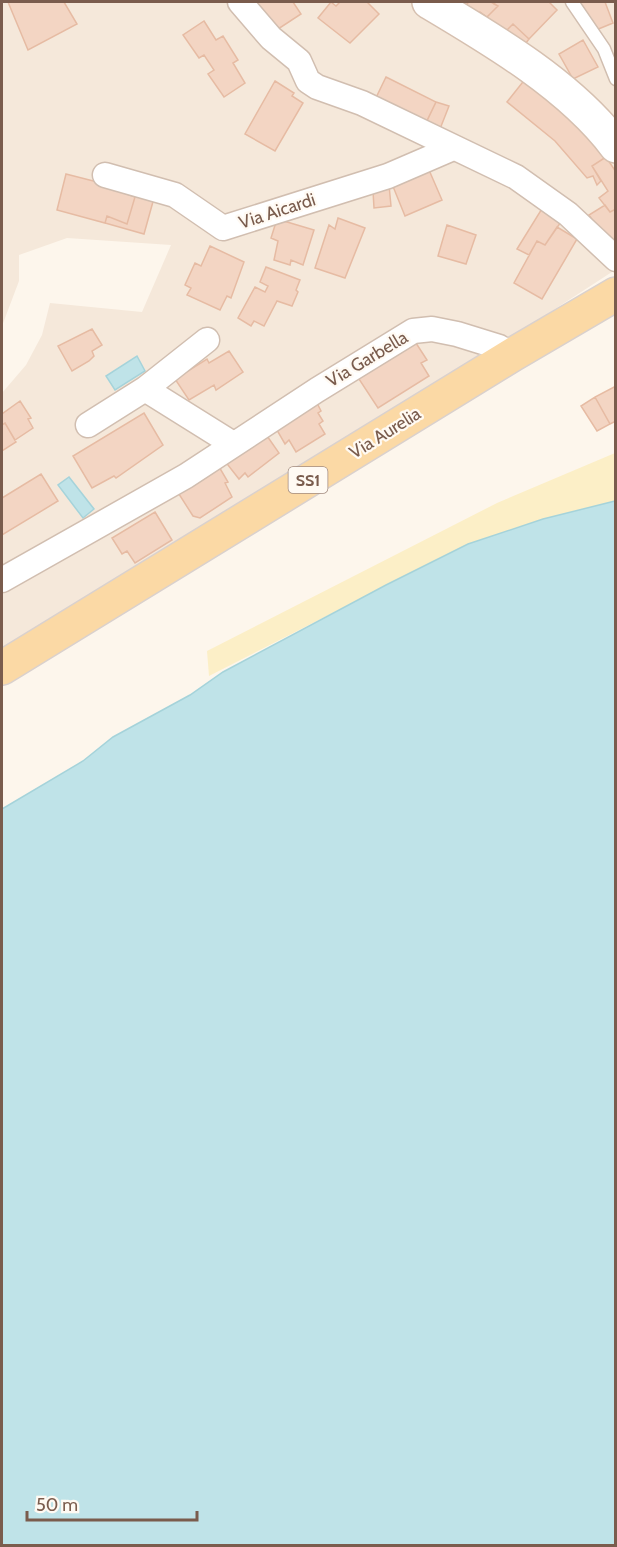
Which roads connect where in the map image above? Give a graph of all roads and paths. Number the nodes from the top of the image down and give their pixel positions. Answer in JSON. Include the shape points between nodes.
{"nodes":[{"id":1,"x":240,"y":2,"type":"edge"},
{"id":2,"x":429,"y":2,"type":"edge"},
{"id":3,"x":573,"y":2,"type":"edge"},
{"id":4,"x":615,"y":79,"type":"edge"},
{"id":5,"x":615,"y":146,"type":"edge"},
{"id":6,"x":453,"y":148,"type":"junction"},
{"id":7,"x":105,"y":175,"type":"dead end"},
{"id":8,"x":615,"y":259,"type":"edge"},
{"id":9,"x":615,"y":294,"type":"edge"},
{"id":10,"x":207,"y":340,"type":"dead end"},
{"id":11,"x":512,"y":355,"type":"junction"},
{"id":12,"x":145,"y":389,"type":"junction"},
{"id":13,"x":88,"y":425,"type":"dead end"},
{"id":14,"x":233,"y":444,"type":"junction"},
{"id":15,"x":2,"y":580,"type":"edge"},
{"id":16,"x":2,"y":668,"type":"edge"}],
"edges":[{"from":1,"to":6,"type":"street","via":[[271,38],[299,61],[308,81]]},
{"from":2,"to":5,"type":"main road","via":[[493,41],[583,109]]},
{"from":3,"to":4,"type":"lane","via":[[604,49]]},
{"from":6,"to":7,"type":"street","name":"Via Aicardi","via":[[388,176],[222,228],[175,195]]},
{"from":6,"to":8,"type":"street","via":[[516,177],[543,195]]},
{"from":9,"to":11,"type":"main road","name":"Via Aurelia","number":"SS1"},
{"from":10,"to":12,"type":"street"},
{"from":11,"to":14,"type":"street","name":"Via Garbella","via":[[456,334],[432,329],[413,331]]},
{"from":11,"to":16,"type":"main road","name":"Via Aurelia","number":"SS1"},
{"from":12,"to":13,"type":"street"},
{"from":12,"to":14,"type":"street"},
{"from":14,"to":15,"type":"street","name":"Via Garbella","via":[[186,476]]}]}
